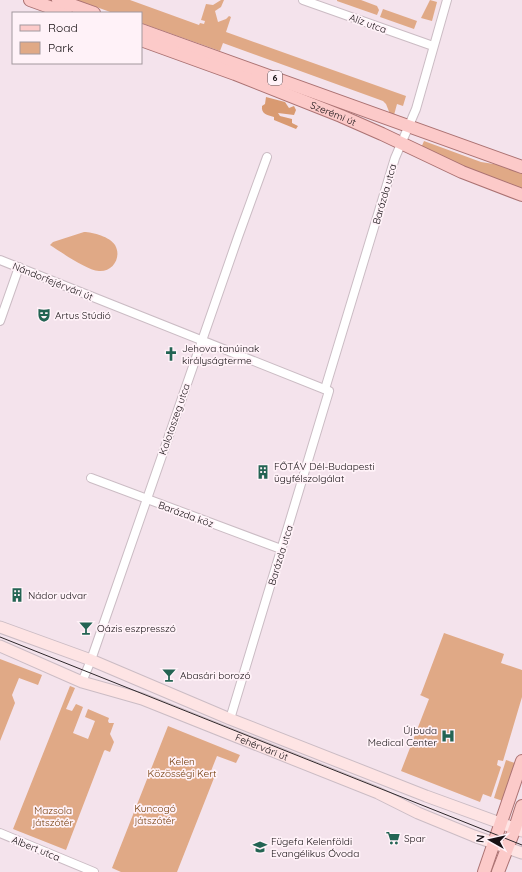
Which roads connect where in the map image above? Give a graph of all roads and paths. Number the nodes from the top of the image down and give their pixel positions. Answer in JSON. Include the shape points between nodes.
{"nodes":[{"id":1,"x":30,"y":0,"type":"edge"},
{"id":2,"x":58,"y":0,"type":"edge"},
{"id":3,"x":303,"y":0,"type":"edge"},
{"id":4,"x":447,"y":0,"type":"edge"},
{"id":5,"x":63,"y":12,"type":"edge"},
{"id":6,"x":91,"y":12,"type":"edge"},
{"id":7,"x":142,"y":30,"type":"edge"},
{"id":8,"x":142,"y":40,"type":"edge"},
{"id":9,"x":434,"y":46,"type":"junction"},
{"id":10,"x":408,"y":126,"type":"junction"},
{"id":11,"x":401,"y":144,"type":"junction"},
{"id":12,"x":267,"y":157,"type":"dead end"},
{"id":13,"x":522,"y":167,"type":"edge"},
{"id":14,"x":522,"y":195,"type":"edge"},
{"id":15,"x":0,"y":260,"type":"edge"},
{"id":16,"x":19,"y":268,"type":"junction"},
{"id":17,"x":0,"y":321,"type":"edge"},
{"id":18,"x":202,"y":341,"type":"junction"},
{"id":19,"x":327,"y":390,"type":"junction"},
{"id":20,"x":91,"y":478,"type":"dead end"},
{"id":21,"x":146,"y":499,"type":"junction"},
{"id":22,"x":281,"y":549,"type":"junction"},
{"id":23,"x":0,"y":627,"type":"edge"},
{"id":24,"x":0,"y":646,"type":"edge"},
{"id":25,"x":92,"y":660,"type":"junction"},
{"id":26,"x":82,"y":682,"type":"junction"},
{"id":27,"x":230,"y":719,"type":"junction"},
{"id":28,"x":522,"y":761,"type":"edge"},
{"id":29,"x":522,"y":806,"type":"edge"},
{"id":30,"x":501,"y":823,"type":"junction"},
{"id":31,"x":518,"y":830,"type":"edge"},
{"id":32,"x":0,"y":834,"type":"edge"},
{"id":33,"x":493,"y":843,"type":"junction"},
{"id":34,"x":507,"y":848,"type":"junction"},
{"id":35,"x":522,"y":853,"type":"edge"},
{"id":36,"x":94,"y":872,"type":"edge"},
{"id":37,"x":484,"y":872,"type":"edge"},
{"id":38,"x":498,"y":872,"type":"edge"}],
"edges":[{"from":1,"to":5,"type":"main road"},
{"from":2,"to":6,"type":"main road"},
{"from":3,"to":9,"type":"street","name":"Alíz utca"},
{"from":4,"to":9,"type":"street","name":"Barázda utca"},
{"from":7,"to":10,"type":"main road","name":"Szerémi út","number":"6"},
{"from":8,"to":11,"type":"main road","name":"Szerémi út","number":"6","via":[[341,116]]},
{"from":9,"to":10,"type":"street","name":"Barázda utca","via":[[416,108]]},
{"from":10,"to":11,"type":"street","name":"Barázda utca"},
{"from":10,"to":13,"type":"main road","name":"Szerémi út","number":"6"},
{"from":11,"to":14,"type":"main road","name":"Szerémi út","number":"6","via":[[462,172]]},
{"from":11,"to":19,"type":"street","name":"Barázda utca"},
{"from":12,"to":18,"type":"street","name":"Kalotaszeg utca"},
{"from":15,"to":16,"type":"street","name":"Nándorfejérvári út"},
{"from":16,"to":17,"type":"street"},
{"from":16,"to":18,"type":"street","name":"Nándorfejérvári út"},
{"from":18,"to":19,"type":"street","name":"Nándorfejérvári út"},
{"from":18,"to":21,"type":"street","name":"Kalotaszeg utca"},
{"from":19,"to":22,"type":"street","name":"Barázda utca"},
{"from":20,"to":21,"type":"street","name":"Barázda köz"},
{"from":21,"to":22,"type":"street","name":"Barázda köz"},
{"from":21,"to":25,"type":"street","name":"Kalotaszeg utca"},
{"from":22,"to":27,"type":"street","name":"Barázda utca"},
{"from":23,"to":25,"type":"street","name":"Fehérvári út"},
{"from":24,"to":26,"type":"street","name":"Fehérvári út"},
{"from":25,"to":26,"type":"street","name":"Kalotaszeg utca"},
{"from":25,"to":27,"type":"street","name":"Fehérvári út"},
{"from":26,"to":33,"type":"street","name":"Fehérvári út","via":[[149,702],[378,793]]},
{"from":27,"to":30,"type":"street","name":"Fehérvári út"},
{"from":28,"to":30,"type":"main road"},
{"from":29,"to":31,"type":"main road"},
{"from":30,"to":31,"type":"street","name":"Fehérvári út"},
{"from":30,"to":33,"type":"main road"},
{"from":31,"to":34,"type":"main road"},
{"from":32,"to":36,"type":"street","name":"Albert utca"},
{"from":33,"to":34,"type":"street","name":"Fehérvári út"},
{"from":33,"to":37,"type":"main road"},
{"from":34,"to":35,"type":"street","name":"Fehérvári út"},
{"from":34,"to":38,"type":"main road"}]}
